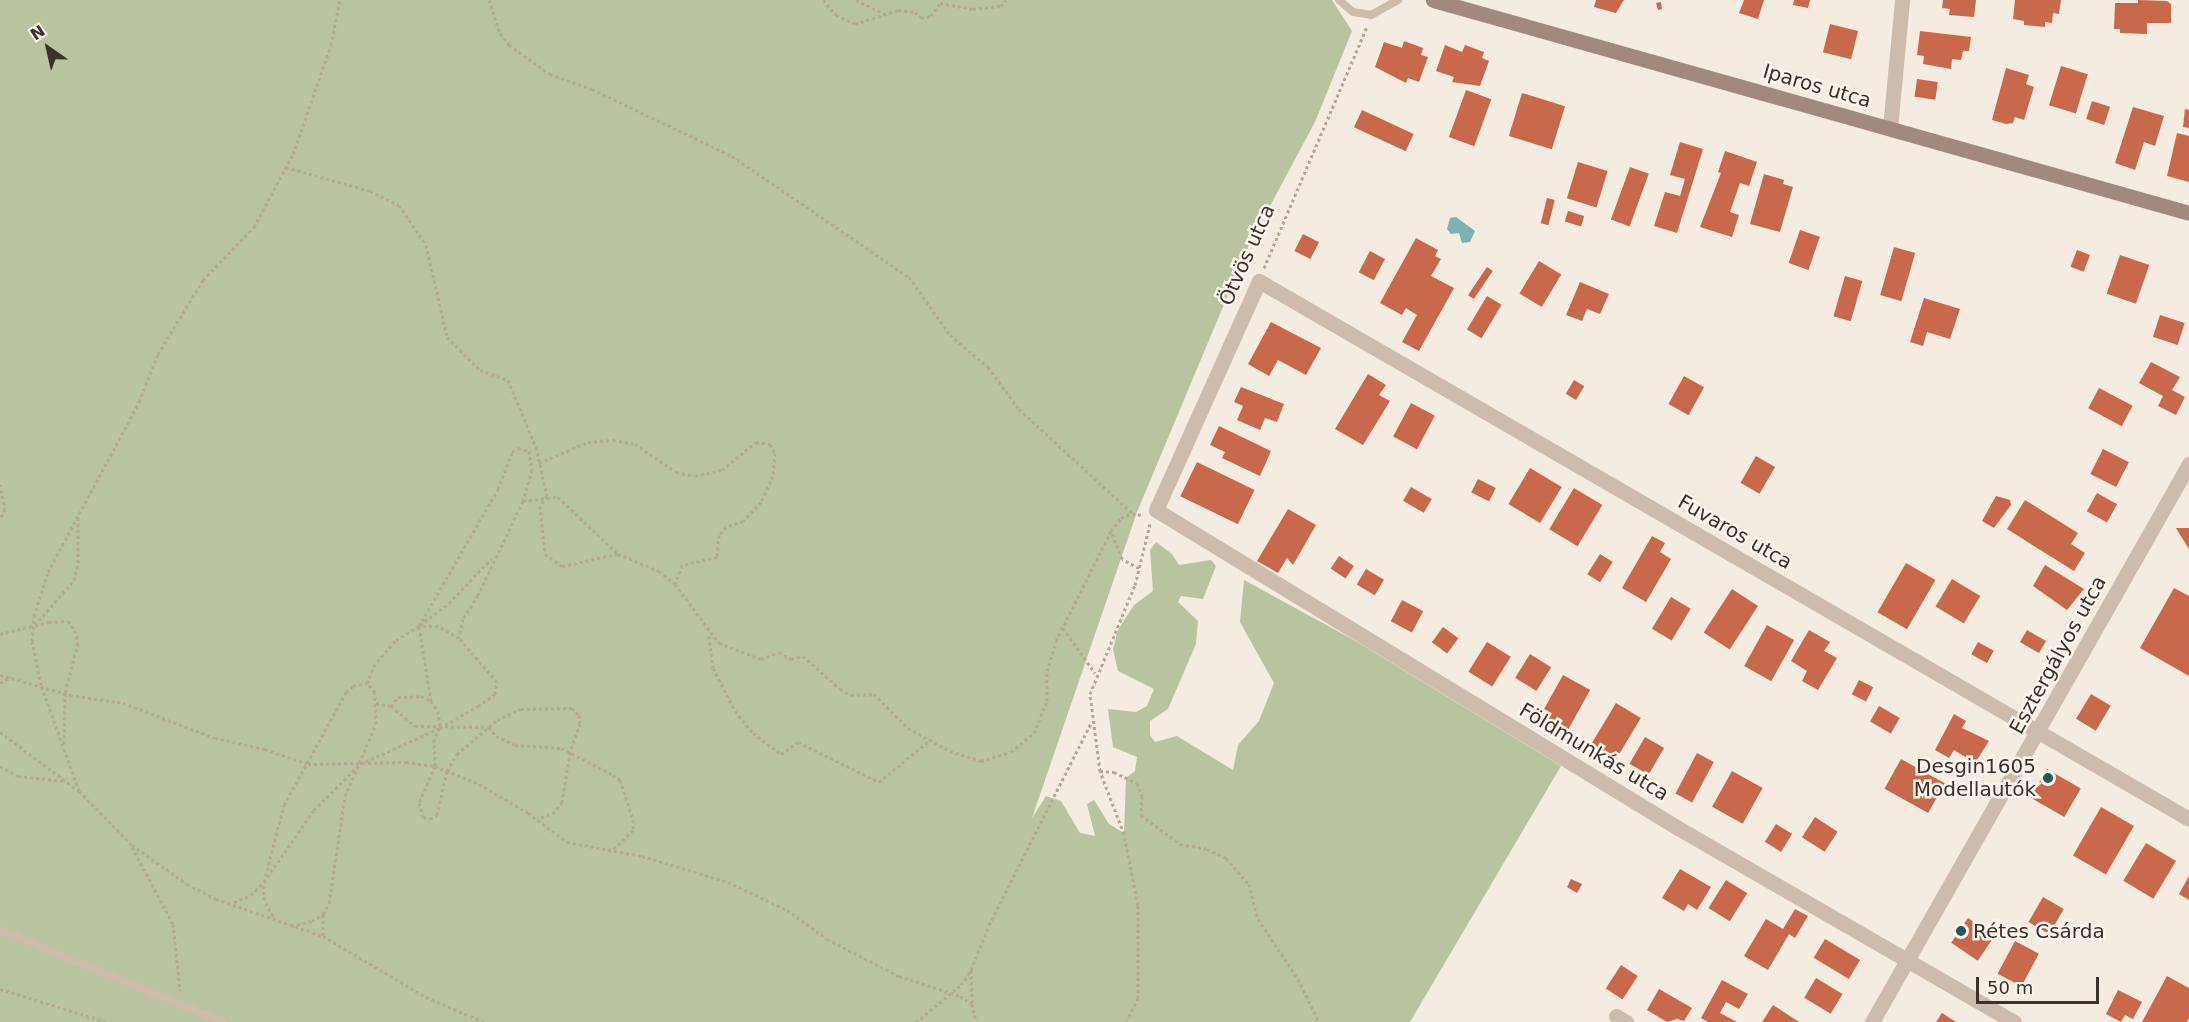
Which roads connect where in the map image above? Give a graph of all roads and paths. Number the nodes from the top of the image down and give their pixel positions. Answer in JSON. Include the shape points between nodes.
{"nodes":[{"id":1,"x":340,"y":0,"type":"edge"},
{"id":2,"x":489,"y":0,"type":"edge"},
{"id":3,"x":823,"y":0,"type":"edge"},
{"id":4,"x":856,"y":0,"type":"edge"},
{"id":5,"x":1006,"y":0,"type":"edge"},
{"id":6,"x":1339,"y":0,"type":"edge"},
{"id":7,"x":1398,"y":0,"type":"edge"},
{"id":8,"x":1433,"y":0,"type":"edge"},
{"id":9,"x":1902,"y":0,"type":"edge"},
{"id":10,"x":887,"y":15,"type":"junction"},
{"id":11,"x":1371,"y":15,"type":"junction"},
{"id":12,"x":1890,"y":128,"type":"junction"},
{"id":13,"x":286,"y":167,"type":"junction"},
{"id":14,"x":2189,"y":213,"type":"edge"},
{"id":15,"x":1259,"y":281,"type":"junction"},
{"id":16,"x":539,"y":463,"type":"junction"},
{"id":17,"x":2189,"y":464,"type":"edge"},
{"id":18,"x":0,"y":484,"type":"edge"},
{"id":19,"x":547,"y":496,"type":"junction"},
{"id":20,"x":522,"y":501,"type":"junction"},
{"id":21,"x":1156,"y":510,"type":"joint"},
{"id":22,"x":79,"y":513,"type":"junction"},
{"id":23,"x":1132,"y":513,"type":"junction"},
{"id":24,"x":0,"y":519,"type":"edge"},
{"id":25,"x":1111,"y":531,"type":"junction"},
{"id":26,"x":618,"y":554,"type":"junction"},
{"id":27,"x":494,"y":556,"type":"junction"},
{"id":28,"x":1139,"y":568,"type":"junction"},
{"id":29,"x":675,"y":584,"type":"junction"},
{"id":30,"x":419,"y":626,"type":"junction"},
{"id":31,"x":33,"y":627,"type":"junction"},
{"id":32,"x":1063,"y":628,"type":"junction"},
{"id":33,"x":0,"y":634,"type":"edge"},
{"id":34,"x":709,"y":634,"type":"junction"},
{"id":35,"x":459,"y":638,"type":"junction"},
{"id":36,"x":1096,"y":674,"type":"junction"},
{"id":37,"x":0,"y":675,"type":"edge"},
{"id":38,"x":11,"y":677,"type":"junction"},
{"id":39,"x":0,"y":683,"type":"edge"},
{"id":40,"x":367,"y":683,"type":"junction"},
{"id":41,"x":41,"y":685,"type":"junction"},
{"id":42,"x":65,"y":693,"type":"junction"},
{"id":43,"x":431,"y":700,"type":"junction"},
{"id":44,"x":376,"y":703,"type":"junction"},
{"id":45,"x":391,"y":706,"type":"junction"},
{"id":46,"x":1091,"y":723,"type":"junction"},
{"id":47,"x":489,"y":727,"type":"junction"},
{"id":48,"x":440,"y":728,"type":"junction"},
{"id":49,"x":0,"y":732,"type":"edge"},
{"id":50,"x":2040,"y":733,"type":"junction"},
{"id":51,"x":930,"y":740,"type":"junction"},
{"id":52,"x":64,"y":750,"type":"junction"},
{"id":53,"x":570,"y":752,"type":"junction"},
{"id":54,"x":308,"y":764,"type":"junction"},
{"id":55,"x":360,"y":764,"type":"junction"},
{"id":56,"x":0,"y":766,"type":"edge"},
{"id":57,"x":435,"y":766,"type":"junction"},
{"id":58,"x":447,"y":771,"type":"junction"},
{"id":59,"x":1100,"y":771,"type":"junction"},
{"id":60,"x":66,"y":781,"type":"junction"},
{"id":61,"x":79,"y":791,"type":"junction"},
{"id":62,"x":537,"y":819,"type":"junction"},
{"id":63,"x":2189,"y":819,"type":"edge"},
{"id":64,"x":132,"y":845,"type":"junction"},
{"id":65,"x":605,"y":850,"type":"junction"},
{"id":66,"x":264,"y":882,"type":"junction"},
{"id":67,"x":234,"y":903,"type":"junction"},
{"id":68,"x":323,"y":914,"type":"junction"},
{"id":69,"x":274,"y":917,"type":"junction"},
{"id":70,"x":290,"y":926,"type":"junction"},
{"id":71,"x":0,"y":930,"type":"edge"},
{"id":72,"x":323,"y":936,"type":"junction"},
{"id":73,"x":1909,"y":960,"type":"junction"},
{"id":74,"x":971,"y":970,"type":"junction"},
{"id":75,"x":0,"y":989,"type":"edge"},
{"id":76,"x":950,"y":994,"type":"junction"},
{"id":77,"x":177,"y":1003,"type":"junction"},
{"id":78,"x":972,"y":1004,"type":"junction"},
{"id":79,"x":108,"y":1022,"type":"edge"},
{"id":80,"x":223,"y":1022,"type":"edge"},
{"id":81,"x":484,"y":1022,"type":"edge"},
{"id":82,"x":916,"y":1022,"type":"edge"},
{"id":83,"x":976,"y":1022,"type":"edge"},
{"id":84,"x":1126,"y":1022,"type":"edge"},
{"id":85,"x":1318,"y":1022,"type":"edge"},
{"id":86,"x":1872,"y":1022,"type":"edge"},
{"id":87,"x":2014,"y":1022,"type":"edge"}],
"edges":[{"from":1,"to":13,"type":"path","via":[[331,45]]},
{"from":2,"to":23,"type":"path","via":[[500,33],[509,45],[550,74],[592,88],[732,156],[909,278],[950,335],[988,367],[1019,409]]},
{"from":3,"to":10,"type":"path","via":[[836,15],[855,24]]},
{"from":4,"to":10,"type":"path"},
{"from":5,"to":10,"type":"path","via":[[1001,6],[973,9],[940,3],[931,16],[921,18],[915,12],[898,10]]},
{"from":6,"to":11,"type":"lane","via":[[1353,12]]},
{"from":7,"to":11,"type":"lane"},
{"from":8,"to":12,"type":"street","name":"Iparos utca"},
{"from":9,"to":12,"type":"street"},
{"from":11,"to":15,"type":"path","name":"Ötvös utca","via":[[1345,85]]},
{"from":12,"to":14,"type":"street","name":"Iparos utca"},
{"from":13,"to":16,"type":"path","via":[[370,191],[399,205],[426,245],[447,337],[480,370],[508,380]]},
{"from":13,"to":22,"type":"path","via":[[254,226],[203,280],[158,354],[139,402]]},
{"from":15,"to":21,"type":"street","name":"Ötvös utca"},
{"from":15,"to":50,"type":"street","name":"Fuvaros utca"},
{"from":16,"to":19,"type":"path"},
{"from":16,"to":29,"type":"path","via":[[588,442],[613,440],[635,444],[676,472],[695,476],[722,470],[756,442],[770,444],[775,453],[772,476],[761,502],[743,521],[726,527],[719,535],[717,557],[682,565]]},
{"from":17,"to":50,"type":"street","name":"Esztergályos utca"},
{"from":18,"to":24,"type":"path","via":[[5,509]]},
{"from":19,"to":20,"type":"path"},
{"from":19,"to":26,"type":"path","via":[[558,497]]},
{"from":19,"to":26,"type":"path","via":[[540,506],[545,554],[562,566]]},
{"from":20,"to":27,"type":"path"},
{"from":20,"to":30,"type":"path","via":[[533,459],[529,450],[518,448],[512,452],[498,489]]},
{"from":21,"to":73,"type":"street","name":"Földmunkás utca","via":[[1668,822]]},
{"from":22,"to":31,"type":"path","via":[[48,572]]},
{"from":22,"to":31,"type":"path","via":[[74,580]]},
{"from":23,"to":25,"type":"path","via":[[1121,518]]},
{"from":23,"to":28,"type":"path","via":[[1153,517]]},
{"from":25,"to":28,"type":"path","via":[[1122,559]]},
{"from":25,"to":32,"type":"path"},
{"from":26,"to":29,"type":"path","via":[[659,571]]},
{"from":27,"to":30,"type":"path","via":[[449,603]]},
{"from":27,"to":35,"type":"path","via":[[478,596],[463,619]]},
{"from":28,"to":36,"type":"path"},
{"from":29,"to":34,"type":"path"},
{"from":30,"to":35,"type":"path","via":[[438,626]]},
{"from":30,"to":40,"type":"path","via":[[395,641],[375,664]]},
{"from":30,"to":43,"type":"path"},
{"from":31,"to":33,"type":"path"},
{"from":31,"to":41,"type":"path"},
{"from":31,"to":42,"type":"path","via":[[68,621],[75,630],[78,643]]},
{"from":32,"to":36,"type":"path"},
{"from":32,"to":51,"type":"path","via":[[1047,671],[1047,700],[1034,733],[1011,753],[981,761]]},
{"from":34,"to":51,"type":"path","via":[[719,643],[761,659],[779,652],[791,659],[803,656],[817,672],[851,695],[874,694],[908,728]]},
{"from":34,"to":51,"type":"path","via":[[713,668],[720,686],[753,734],[781,754],[798,742],[879,782]]},
{"from":35,"to":48,"type":"path","via":[[497,682],[495,694]]},
{"from":36,"to":46,"type":"path","via":[[1090,694]]},
{"from":37,"to":38,"type":"path"},
{"from":38,"to":39,"type":"path"},
{"from":38,"to":41,"type":"path"},
{"from":40,"to":44,"type":"path","via":[[375,692]]},
{"from":40,"to":54,"type":"path","via":[[346,692]]},
{"from":41,"to":42,"type":"path"},
{"from":41,"to":52,"type":"path"},
{"from":42,"to":52,"type":"path"},
{"from":42,"to":54,"type":"path","via":[[123,703],[215,738]]},
{"from":43,"to":45,"type":"path","via":[[422,696],[398,697]]},
{"from":43,"to":48,"type":"path"},
{"from":44,"to":45,"type":"path"},
{"from":44,"to":55,"type":"path","via":[[376,723]]},
{"from":45,"to":48,"type":"path","via":[[415,726]]},
{"from":46,"to":59,"type":"path"},
{"from":46,"to":74,"type":"path","via":[[988,925]]},
{"from":47,"to":48,"type":"path"},
{"from":47,"to":53,"type":"path","via":[[496,736],[515,745]]},
{"from":47,"to":53,"type":"path","via":[[521,709],[572,708],[580,723]]},
{"from":47,"to":58,"type":"path","via":[[457,754]]},
{"from":48,"to":55,"type":"path"},
{"from":48,"to":57,"type":"path","via":[[434,739]]},
{"from":49,"to":60,"type":"path"},
{"from":50,"to":63,"type":"street","name":"Fuvaros utca"},
{"from":50,"to":73,"type":"street","name":"Esztergályos utca"},
{"from":52,"to":61,"type":"path"},
{"from":53,"to":62,"type":"path","via":[[562,802],[555,812]]},
{"from":53,"to":65,"type":"path","via":[[620,780],[633,830],[616,847]]},
{"from":54,"to":55,"type":"path"},
{"from":54,"to":66,"type":"path","via":[[284,805]]},
{"from":55,"to":57,"type":"path","via":[[406,762]]},
{"from":55,"to":66,"type":"path","via":[[314,810]]},
{"from":55,"to":68,"type":"path","via":[[345,796]]},
{"from":56,"to":60,"type":"path","via":[[18,776]]},
{"from":57,"to":58,"type":"path"},
{"from":57,"to":58,"type":"path","via":[[419,803],[423,817],[437,815]]},
{"from":58,"to":62,"type":"path","via":[[479,784]]},
{"from":59,"to":84,"type":"path","via":[[1124,834],[1138,904],[1138,998]]},
{"from":59,"to":85,"type":"path","via":[[1114,772],[1137,783],[1142,796],[1141,815],[1180,844],[1207,849],[1226,858],[1249,884],[1258,919],[1298,979]]},
{"from":60,"to":61,"type":"path"},
{"from":61,"to":64,"type":"path"},
{"from":62,"to":65,"type":"path","via":[[567,842]]},
{"from":64,"to":67,"type":"path","via":[[187,884],[216,899]]},
{"from":64,"to":77,"type":"path","via":[[173,924],[181,986]]},
{"from":65,"to":76,"type":"path","via":[[642,856],[728,882],[787,910],[827,939],[899,975]]},
{"from":66,"to":67,"type":"path","via":[[251,895]]},
{"from":66,"to":69,"type":"path","via":[[264,900]]},
{"from":67,"to":69,"type":"path"},
{"from":68,"to":70,"type":"path"},
{"from":68,"to":72,"type":"path"},
{"from":69,"to":70,"type":"path"},
{"from":70,"to":72,"type":"path"},
{"from":71,"to":77,"type":"lane"},
{"from":72,"to":81,"type":"path","via":[[426,997]]},
{"from":73,"to":86,"type":"street","name":"Esztergályos utca"},
{"from":73,"to":87,"type":"street","name":"Földmunkás utca"},
{"from":74,"to":76,"type":"path"},
{"from":74,"to":78,"type":"path"},
{"from":75,"to":79,"type":"path"},
{"from":76,"to":78,"type":"path"},
{"from":76,"to":82,"type":"path"},
{"from":77,"to":80,"type":"lane"},
{"from":78,"to":83,"type":"path"}]}
